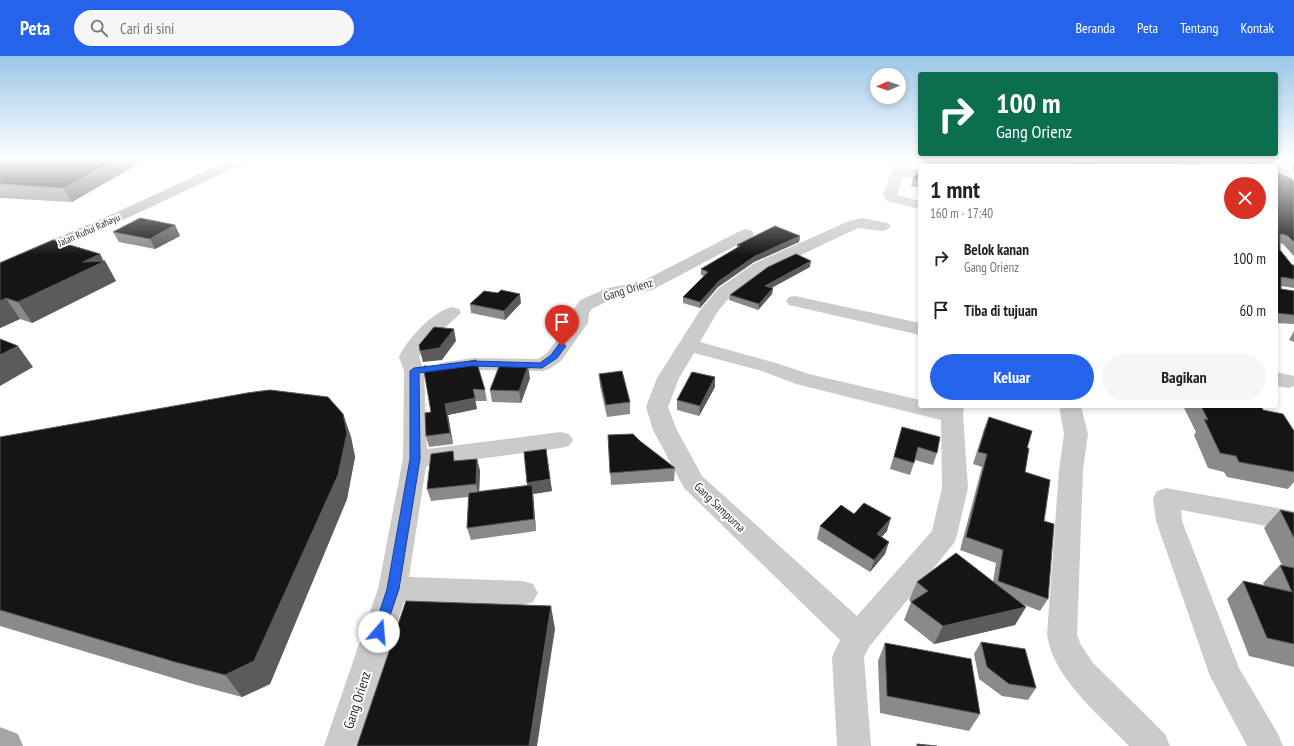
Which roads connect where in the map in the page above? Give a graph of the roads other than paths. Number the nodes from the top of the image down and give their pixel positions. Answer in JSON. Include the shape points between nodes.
{"nodes":[{"id":1,"x":149,"y":191,"type":"edge"},
{"id":2,"x":173,"y":191,"type":"edge"},
{"id":3,"x":892,"y":191,"type":"edge"},
{"id":4,"x":918,"y":204,"type":"edge"},
{"id":5,"x":883,"y":226,"type":"dead end"},
{"id":6,"x":746,"y":234,"type":"dead end"},
{"id":7,"x":0,"y":258,"type":"edge"},
{"id":8,"x":0,"y":268,"type":"edge"},
{"id":9,"x":795,"y":301,"type":"dead end"},
{"id":10,"x":452,"y":313,"type":"dead end"},
{"id":11,"x":918,"y":329,"type":"edge"},
{"id":12,"x":688,"y":345,"type":"junction"},
{"id":13,"x":414,"y":371,"type":"junction"},
{"id":14,"x":918,"y":403,"type":"edge"},
{"id":15,"x":1070,"y":408,"type":"edge"},
{"id":16,"x":953,"y":410,"type":"edge"},
{"id":17,"x":561,"y":440,"type":"dead end"},
{"id":18,"x":415,"y":459,"type":"junction"},
{"id":19,"x":1294,"y":521,"type":"edge"},
{"id":20,"x":393,"y":589,"type":"junction"},
{"id":21,"x":523,"y":593,"type":"dead end"},
{"id":22,"x":858,"y":637,"type":"junction"},
{"id":23,"x":0,"y":744,"type":"edge"},
{"id":24,"x":6,"y":746,"type":"edge"},
{"id":25,"x":341,"y":746,"type":"edge"},
{"id":26,"x":854,"y":746,"type":"edge"},
{"id":27,"x":1153,"y":746,"type":"edge"},
{"id":28,"x":1266,"y":746,"type":"edge"}],
"edges":[{"from":1,"to":7,"type":"main road","name":"Jalan Ruhui Rahayu"},
{"from":2,"to":8,"type":"main road","name":"Jalan Ruhui Rahayu"},
{"from":3,"to":4,"type":"street","via":[[892,198]]},
{"from":5,"to":12,"type":"street","name":"Gang Sampurna","via":[[854,224],[761,268],[725,292],[710,309]]},
{"from":6,"to":13,"type":"street","name":"Gang Orienz","via":[[646,286],[614,292],[586,304],[580,313],[578,323],[554,357],[542,365],[472,364]]},
{"from":9,"to":11,"type":"street"},
{"from":10,"to":13,"type":"street","name":"Gang Orienz","via":[[430,330],[411,351],[409,357]]},
{"from":12,"to":14,"type":"street","via":[[803,379]]},
{"from":12,"to":22,"type":"street","name":"Gang Sampurna","via":[[668,378],[657,407],[665,430],[693,482]]},
{"from":13,"to":18,"type":"street","name":"Gang Orienz"},
{"from":15,"to":27,"type":"street","via":[[1076,434],[1071,470],[1062,635],[1067,652],[1082,674]]},
{"from":16,"to":22,"type":"street","via":[[955,488],[944,535]]},
{"from":17,"to":18,"type":"street"},
{"from":18,"to":20,"type":"street","name":"Gang Orienz"},
{"from":19,"to":28,"type":"street","via":[[1166,498],[1169,521],[1226,676]]},
{"from":20,"to":21,"type":"street"},
{"from":20,"to":25,"type":"street","name":"Gang Orienz"},
{"from":22,"to":26,"type":"street","via":[[848,657]]},
{"from":23,"to":24,"type":"main road"}]}
